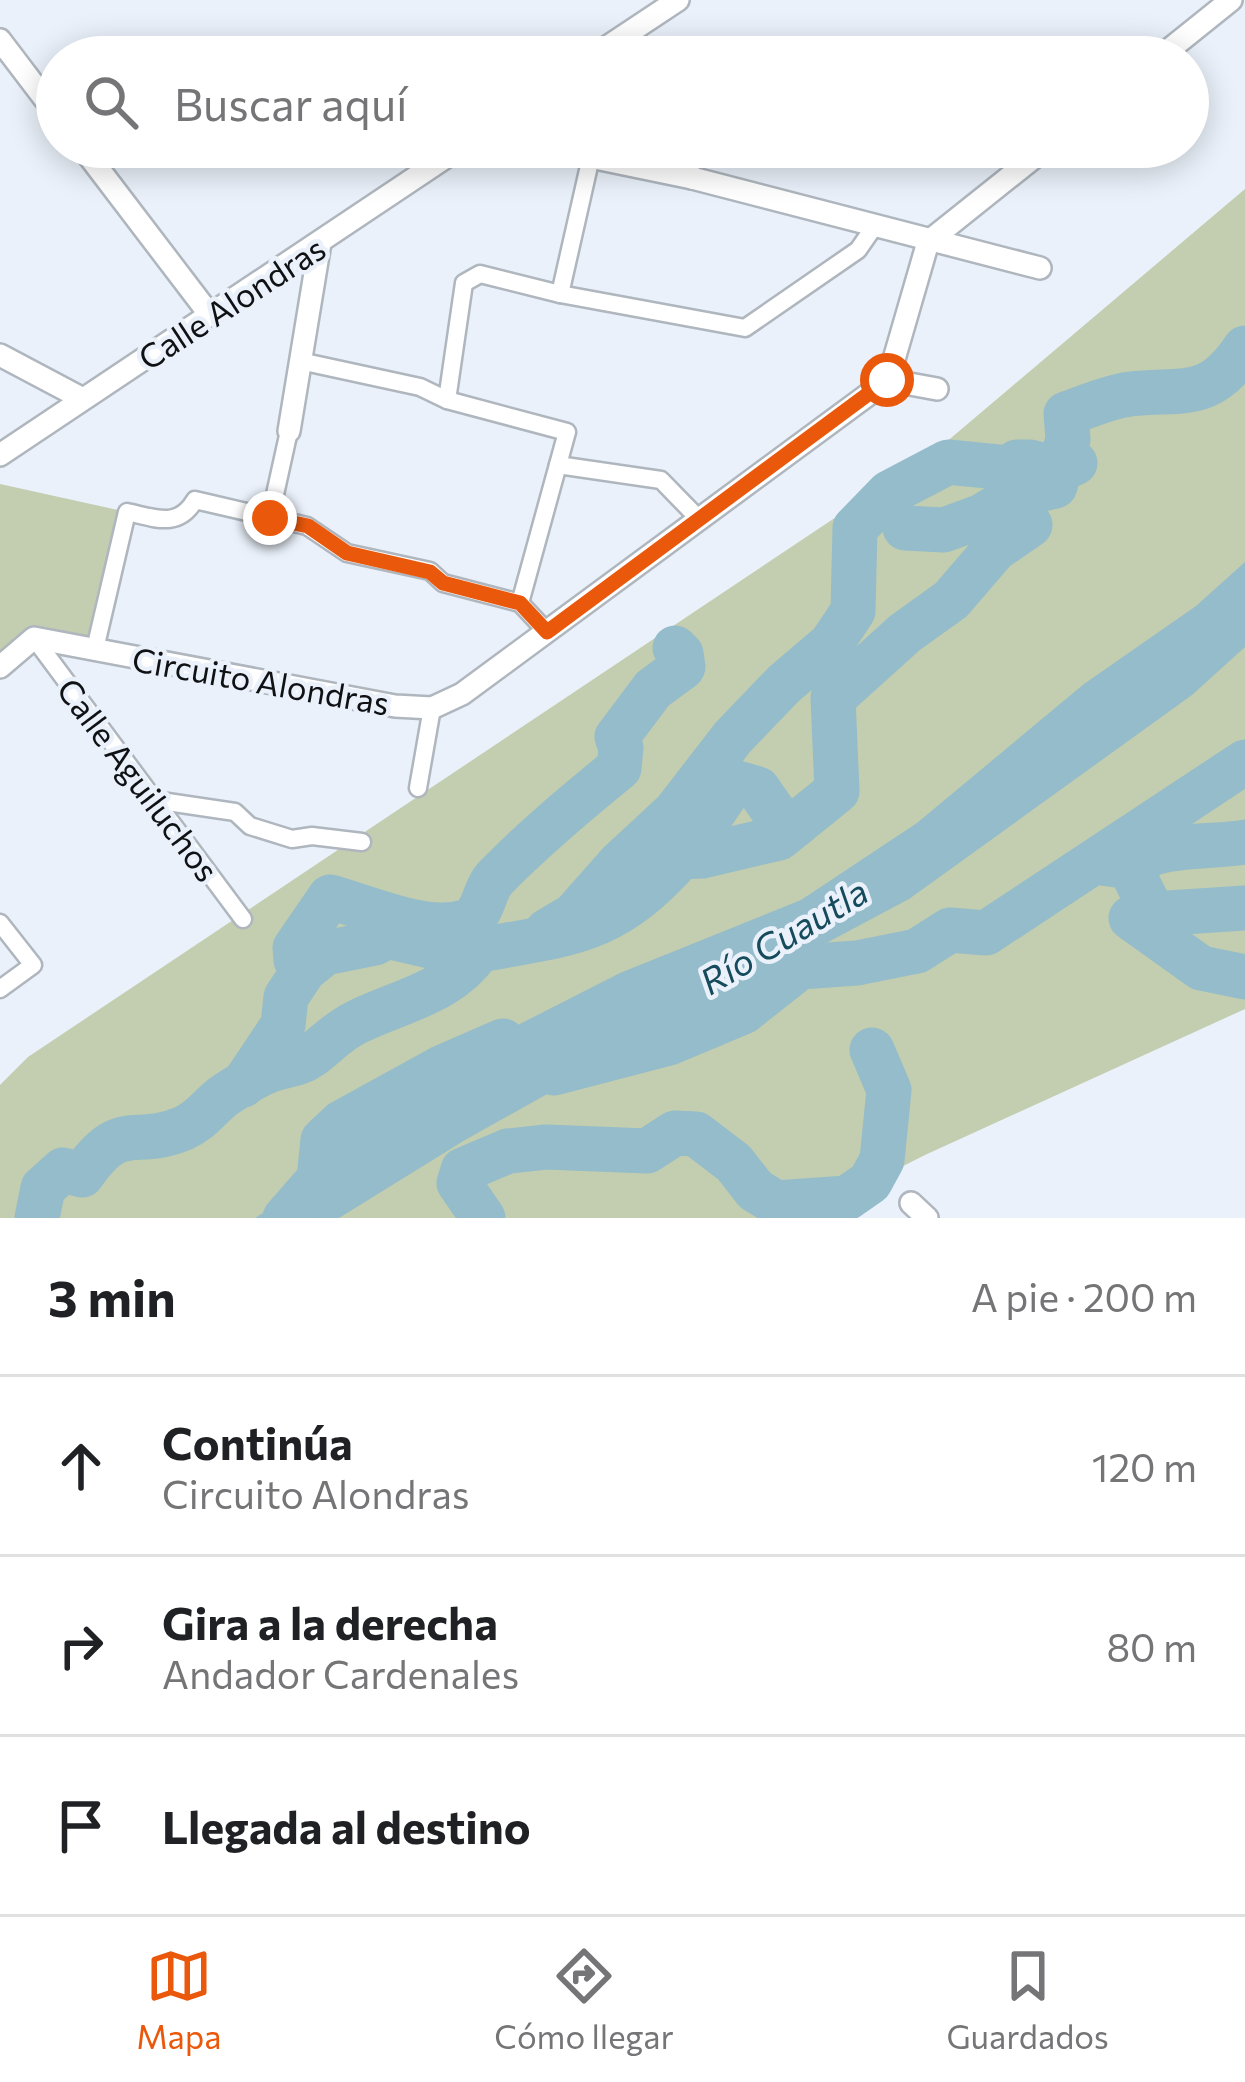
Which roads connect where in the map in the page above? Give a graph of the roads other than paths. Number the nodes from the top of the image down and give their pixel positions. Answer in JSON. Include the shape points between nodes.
{"nodes":[{"id":1,"x":678,"y":0,"type":"edge"},
{"id":2,"x":1232,"y":0,"type":"edge"},
{"id":3,"x":635,"y":36,"type":"edge"},
{"id":4,"x":1187,"y":36,"type":"edge"},
{"id":5,"x":0,"y":40,"type":"edge"},
{"id":6,"x":36,"y":87,"type":"edge"},
{"id":7,"x":98,"y":168,"type":"edge"},
{"id":8,"x":430,"y":168,"type":"edge"},
{"id":9,"x":589,"y":168,"type":"edge"},
{"id":10,"x":644,"y":168,"type":"edge"},
{"id":11,"x":686,"y":168,"type":"edge"},
{"id":12,"x":1021,"y":168,"type":"edge"},
{"id":13,"x":692,"y":178,"type":"junction"},
{"id":14,"x":874,"y":227,"type":"junction"},
{"id":15,"x":928,"y":242,"type":"junction"},
{"id":16,"x":320,"y":244,"type":"junction"},
{"id":17,"x":1040,"y":268,"type":"dead end"},
{"id":18,"x":560,"y":294,"type":"junction"},
{"id":19,"x":210,"y":315,"type":"junction"},
{"id":20,"x":0,"y":355,"type":"edge"},
{"id":21,"x":300,"y":361,"type":"junction"},
{"id":22,"x":887,"y":380,"type":"junction"},
{"id":23,"x":937,"y":389,"type":"dead end"},
{"id":24,"x":83,"y":399,"type":"junction"},
{"id":25,"x":447,"y":400,"type":"junction"},
{"id":26,"x":289,"y":431,"type":"joint"},
{"id":27,"x":0,"y":455,"type":"edge"},
{"id":28,"x":558,"y":464,"type":"junction"},
{"id":29,"x":270,"y":518,"type":"junction"},
{"id":30,"x":699,"y":519,"type":"junction"},
{"id":31,"x":520,"y":603,"type":"junction"},
{"id":32,"x":547,"y":632,"type":"junction"},
{"id":33,"x":34,"y":638,"type":"junction"},
{"id":34,"x":95,"y":649,"type":"junction"},
{"id":35,"x":0,"y":668,"type":"edge"},
{"id":36,"x":432,"y":708,"type":"junction"},
{"id":37,"x":418,"y":788,"type":"dead end"},
{"id":38,"x":154,"y":800,"type":"junction"},
{"id":39,"x":362,"y":842,"type":"dead end"},
{"id":40,"x":243,"y":919,"type":"dead end"},
{"id":41,"x":0,"y":923,"type":"edge"},
{"id":42,"x":0,"y":989,"type":"edge"}],
"edges":[{"from":1,"to":3,"type":"street"},
{"from":2,"to":4,"type":"street"},
{"from":5,"to":6,"type":"street"},
{"from":7,"to":19,"type":"street"},
{"from":8,"to":16,"type":"street","name":"Calle Alondras"},
{"from":9,"to":18,"type":"street"},
{"from":10,"to":13,"type":"street"},
{"from":11,"to":13,"type":"street"},
{"from":12,"to":15,"type":"street"},
{"from":13,"to":14,"type":"street"},
{"from":14,"to":15,"type":"street"},
{"from":14,"to":18,"type":"street","via":[[858,250],[745,328]]},
{"from":15,"to":17,"type":"street"},
{"from":15,"to":22,"type":"street"},
{"from":16,"to":19,"type":"street","name":"Calle Alondras"},
{"from":16,"to":21,"type":"street"},
{"from":18,"to":25,"type":"street","via":[[471,276]]},
{"from":19,"to":24,"type":"street","name":"Calle Alondras"},
{"from":20,"to":24,"type":"street"},
{"from":21,"to":25,"type":"street"},
{"from":21,"to":26,"type":"street"},
{"from":22,"to":23,"type":"street"},
{"from":22,"to":30,"type":"street","name":"Circuito Alondras"},
{"from":24,"to":27,"type":"street","name":"Calle Alondras"},
{"from":25,"to":28,"type":"street","via":[[567,432]]},
{"from":26,"to":29,"type":"street"},
{"from":28,"to":30,"type":"street","via":[[661,480]]},
{"from":28,"to":31,"type":"street"},
{"from":29,"to":31,"type":"street","via":[[308,526],[347,553]]},
{"from":29,"to":34,"type":"street","via":[[195,500],[170,522],[127,512]]},
{"from":30,"to":32,"type":"street","name":"Circuito Alondras"},
{"from":31,"to":32,"type":"street"},
{"from":32,"to":36,"type":"street","name":"Circuito Alondras"},
{"from":33,"to":34,"type":"street","name":"Circuito Alondras"},
{"from":33,"to":35,"type":"street"},
{"from":33,"to":38,"type":"street","name":"Calle Aguiluchos"},
{"from":34,"to":36,"type":"street","name":"Circuito Alondras"},
{"from":36,"to":37,"type":"street"},
{"from":38,"to":39,"type":"street","via":[[235,812],[250,826],[292,839]]},
{"from":38,"to":40,"type":"street","name":"Calle Aguiluchos"},
{"from":41,"to":42,"type":"street","via":[[33,965]]}]}
